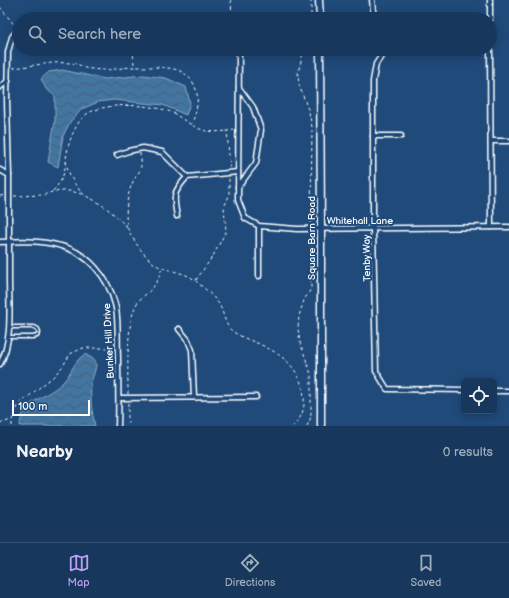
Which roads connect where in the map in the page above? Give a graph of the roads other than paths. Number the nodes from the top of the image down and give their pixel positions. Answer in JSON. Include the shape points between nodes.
{"nodes":[{"id":1,"x":319,"y":0,"type":"edge"},
{"id":2,"x":372,"y":0,"type":"edge"},
{"id":3,"x":490,"y":0,"type":"edge"},
{"id":4,"x":320,"y":12,"type":"edge"},
{"id":5,"x":373,"y":12,"type":"edge"},
{"id":6,"x":490,"y":12,"type":"edge"},
{"id":7,"x":12,"y":37,"type":"edge"},
{"id":8,"x":239,"y":56,"type":"edge"},
{"id":9,"x":320,"y":56,"type":"edge"},
{"id":10,"x":381,"y":56,"type":"edge"},
{"id":11,"x":490,"y":56,"type":"edge"},
{"id":12,"x":8,"y":81,"type":"junction"},
{"id":13,"x":0,"y":87,"type":"edge"},
{"id":14,"x":239,"y":88,"type":"junction"},
{"id":15,"x":373,"y":136,"type":"junction"},
{"id":16,"x":401,"y":136,"type":"dead end"},
{"id":17,"x":491,"y":141,"type":"junction"},
{"id":18,"x":509,"y":141,"type":"edge"},
{"id":19,"x":117,"y":155,"type":"dead end"},
{"id":20,"x":0,"y":170,"type":"edge"},
{"id":21,"x":238,"y":172,"type":"junction"},
{"id":22,"x":9,"y":175,"type":"junction"},
{"id":23,"x":187,"y":177,"type":"junction"},
{"id":24,"x":238,"y":187,"type":"junction"},
{"id":25,"x":177,"y":216,"type":"dead end"},
{"id":26,"x":259,"y":226,"type":"junction"},
{"id":27,"x":491,"y":227,"type":"junction"},
{"id":28,"x":509,"y":227,"type":"edge"},
{"id":29,"x":321,"y":228,"type":"junction"},
{"id":30,"x":373,"y":228,"type":"junction"},
{"id":31,"x":0,"y":242,"type":"edge"},
{"id":32,"x":9,"y":242,"type":"junction"},
{"id":33,"x":259,"y":276,"type":"dead end"},
{"id":34,"x":8,"y":327,"type":"junction"},
{"id":35,"x":179,"y":329,"type":"dead end"},
{"id":36,"x":7,"y":337,"type":"junction"},
{"id":37,"x":0,"y":364,"type":"edge"},
{"id":38,"x":461,"y":390,"type":"edge"},
{"id":39,"x":497,"y":391,"type":"edge"},
{"id":40,"x":509,"y":391,"type":"edge"},
{"id":41,"x":194,"y":397,"type":"junction"},
{"id":42,"x":256,"y":397,"type":"dead end"},
{"id":43,"x":119,"y":398,"type":"junction"},
{"id":44,"x":118,"y":426,"type":"edge"},
{"id":45,"x":321,"y":426,"type":"edge"}],
"edges":[{"from":1,"to":4,"type":"street"},
{"from":2,"to":5,"type":"street"},
{"from":3,"to":6,"type":"street"},
{"from":7,"to":12,"type":"street"},
{"from":8,"to":14,"type":"street"},
{"from":9,"to":29,"type":"street","name":"Square Barn Road"},
{"from":10,"to":15,"type":"street","name":"Tenby Way","via":[[374,71]]},
{"from":11,"to":17,"type":"street"},
{"from":12,"to":13,"type":"street"},
{"from":12,"to":22,"type":"street"},
{"from":14,"to":21,"type":"street"},
{"from":14,"to":24,"type":"street","via":[[253,107],[261,130],[256,163]]},
{"from":15,"to":16,"type":"street"},
{"from":15,"to":30,"type":"street","name":"Tenby Way"},
{"from":17,"to":18,"type":"street"},
{"from":17,"to":27,"type":"street"},
{"from":19,"to":23,"type":"street","via":[[143,148],[162,152]]},
{"from":20,"to":22,"type":"street"},
{"from":21,"to":23,"type":"street"},
{"from":21,"to":24,"type":"street"},
{"from":22,"to":32,"type":"street"},
{"from":23,"to":25,"type":"street","via":[[176,188],[174,202]]},
{"from":24,"to":26,"type":"street","via":[[238,200],[245,218]]},
{"from":26,"to":29,"type":"street","name":"Whitehall Lane"},
{"from":26,"to":33,"type":"street"},
{"from":27,"to":28,"type":"street","name":"Whitehall Lane"},
{"from":27,"to":30,"type":"street","name":"Whitehall Lane"},
{"from":29,"to":30,"type":"street","name":"Whitehall Lane"},
{"from":29,"to":45,"type":"street","name":"Square Barn Road"},
{"from":30,"to":38,"type":"street","name":"Tenby Way","via":[[376,372],[386,389]]},
{"from":31,"to":32,"type":"street","name":"Bunker Hill Drive"},
{"from":32,"to":34,"type":"street"},
{"from":32,"to":43,"type":"street","name":"Bunker Hill Drive","via":[[35,242],[70,249],[91,262],[106,282],[116,305]]},
{"from":34,"to":36,"type":"street"},
{"from":34,"to":36,"type":"lane","via":[[34,327],[39,333],[33,337]]},
{"from":35,"to":41,"type":"street","via":[[192,350]]},
{"from":36,"to":37,"type":"street"},
{"from":39,"to":40,"type":"street"},
{"from":41,"to":42,"type":"street"},
{"from":41,"to":43,"type":"street"},
{"from":43,"to":44,"type":"street","name":"Bunker Hill Drive"}]}
